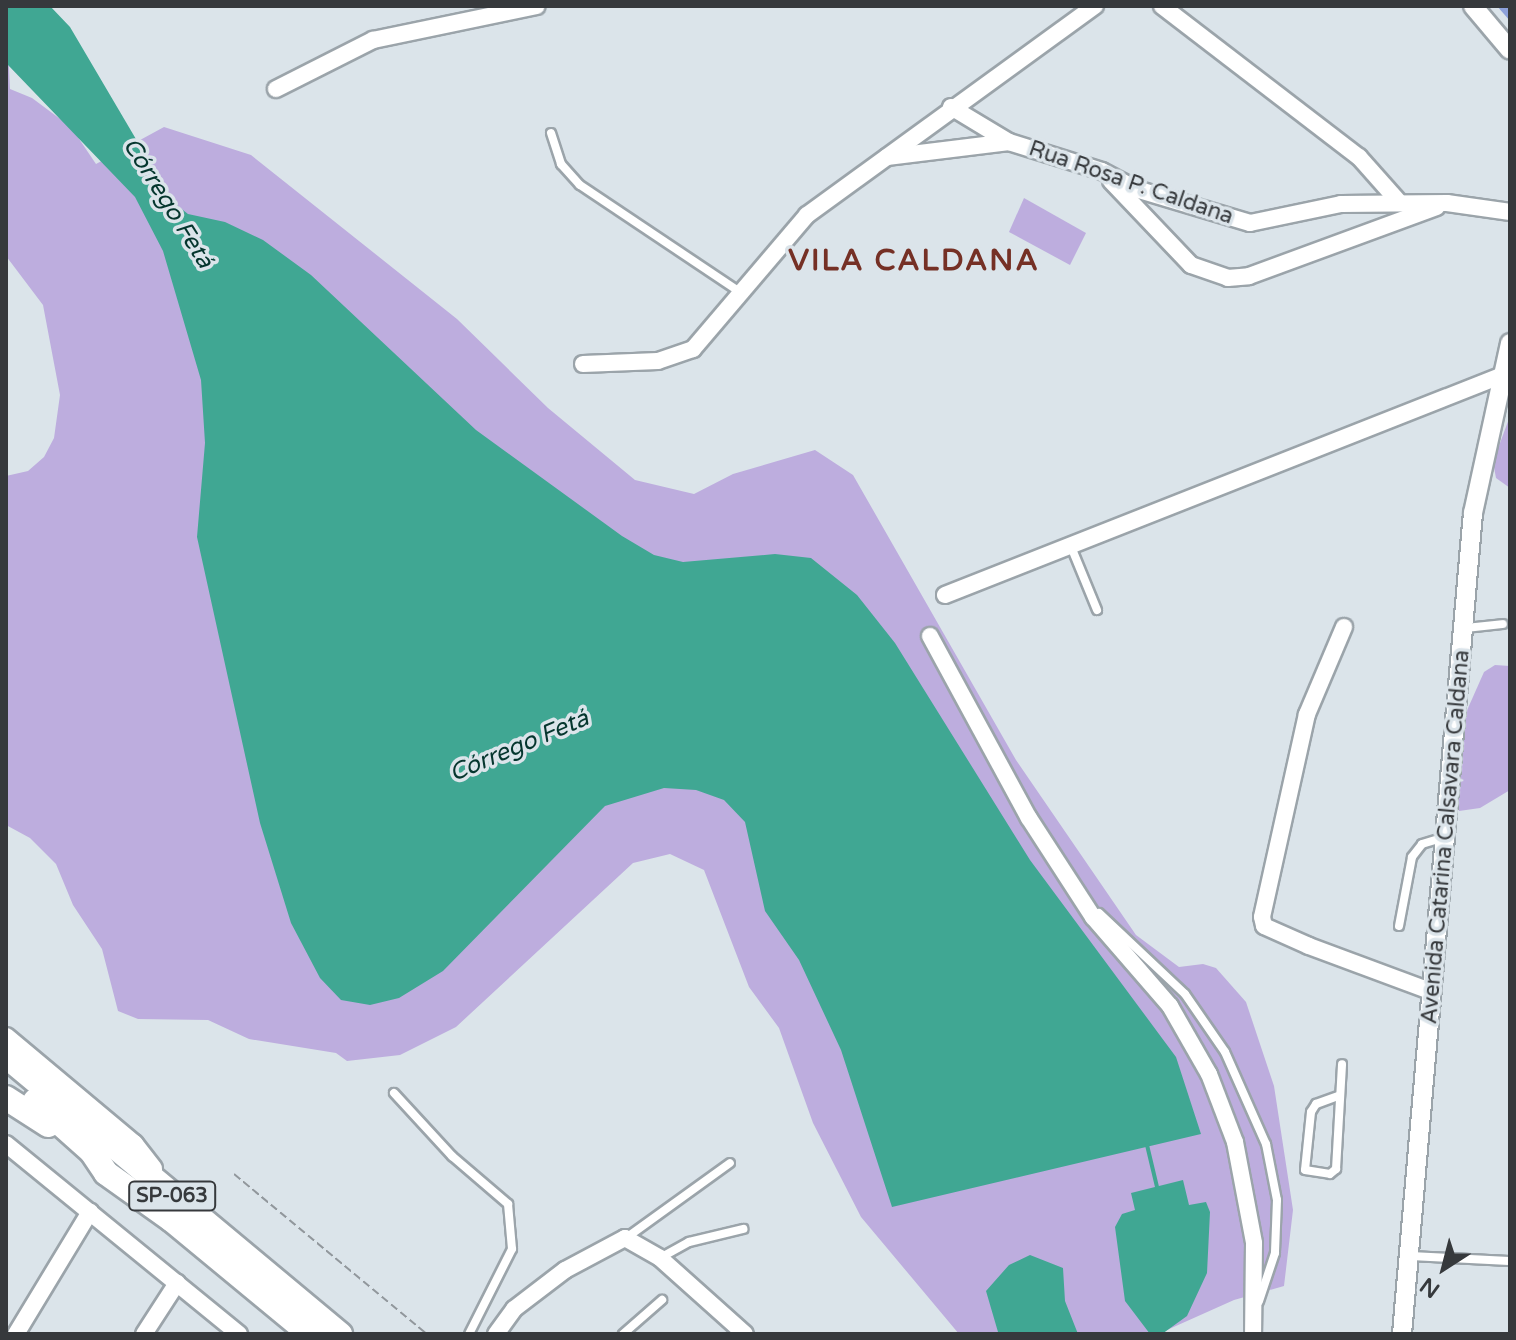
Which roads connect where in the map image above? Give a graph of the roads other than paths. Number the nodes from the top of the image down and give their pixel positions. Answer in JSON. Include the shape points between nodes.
{"nodes":[{"id":1,"x":537,"y":6,"type":"edge"},
{"id":2,"x":1095,"y":6,"type":"edge"},
{"id":3,"x":1162,"y":6,"type":"edge"},
{"id":4,"x":1473,"y":6,"type":"edge"},
{"id":5,"x":1510,"y":50,"type":"edge"},
{"id":6,"x":276,"y":89,"type":"dead end"},
{"id":7,"x":951,"y":107,"type":"junction"},
{"id":8,"x":551,"y":133,"type":"dead end"},
{"id":9,"x":1009,"y":142,"type":"junction"},
{"id":10,"x":884,"y":157,"type":"junction"},
{"id":11,"x":1102,"y":171,"type":"junction"},
{"id":12,"x":1399,"y":202,"type":"junction"},
{"id":13,"x":1447,"y":203,"type":"junction"},
{"id":14,"x":1510,"y":212,"type":"edge"},
{"id":15,"x":740,"y":292,"type":"junction"},
{"id":16,"x":1510,"y":343,"type":"edge"},
{"id":17,"x":583,"y":364,"type":"dead end"},
{"id":18,"x":1503,"y":375,"type":"junction"},
{"id":19,"x":1072,"y":549,"type":"junction"},
{"id":20,"x":945,"y":595,"type":"dead end"},
{"id":21,"x":1097,"y":610,"type":"dead end"},
{"id":22,"x":1503,"y":624,"type":"dead end"},
{"id":23,"x":1344,"y":627,"type":"dead end"},
{"id":24,"x":1464,"y":628,"type":"junction"},
{"id":25,"x":930,"y":636,"type":"dead end"},
{"id":26,"x":1446,"y":837,"type":"junction"},
{"id":27,"x":1075,"y":889,"type":"junction"},
{"id":28,"x":1399,"y":926,"type":"dead end"},
{"id":29,"x":1430,"y":991,"type":"junction"},
{"id":30,"x":6,"y":1037,"type":"edge"},
{"id":31,"x":6,"y":1056,"type":"edge"},
{"id":32,"x":1342,"y":1064,"type":"dead end"},
{"id":33,"x":6,"y":1076,"type":"edge"},
{"id":34,"x":394,"y":1093,"type":"dead end"},
{"id":35,"x":1338,"y":1096,"type":"junction"},
{"id":36,"x":6,"y":1098,"type":"edge"},
{"id":37,"x":8,"y":1151,"type":"edge"},
{"id":38,"x":730,"y":1163,"type":"dead end"},
{"id":39,"x":106,"y":1173,"type":"junction"},
{"id":40,"x":182,"y":1204,"type":"junction"},
{"id":41,"x":90,"y":1212,"type":"junction"},
{"id":42,"x":743,"y":1229,"type":"dead end"},
{"id":43,"x":625,"y":1238,"type":"junction"},
{"id":44,"x":1409,"y":1256,"type":"junction"},
{"id":45,"x":660,"y":1258,"type":"junction"},
{"id":46,"x":1510,"y":1261,"type":"edge"},
{"id":47,"x":177,"y":1283,"type":"junction"},
{"id":48,"x":662,"y":1300,"type":"dead end"},
{"id":49,"x":1255,"y":1313,"type":"junction"},
{"id":50,"x":16,"y":1334,"type":"edge"},
{"id":51,"x":144,"y":1334,"type":"edge"},
{"id":52,"x":239,"y":1334,"type":"edge"},
{"id":53,"x":310,"y":1334,"type":"edge"},
{"id":54,"x":340,"y":1334,"type":"edge"},
{"id":55,"x":469,"y":1334,"type":"edge"},
{"id":56,"x":496,"y":1334,"type":"edge"},
{"id":57,"x":623,"y":1334,"type":"edge"},
{"id":58,"x":745,"y":1334,"type":"edge"},
{"id":59,"x":1253,"y":1334,"type":"edge"},
{"id":60,"x":1402,"y":1334,"type":"edge"}],
"edges":[{"from":1,"to":6,"type":"street","via":[[373,40]]},
{"from":2,"to":7,"type":"street"},
{"from":3,"to":12,"type":"street","via":[[1359,157]]},
{"from":4,"to":5,"type":"street"},
{"from":7,"to":9,"type":"street","name":"Rua Rosa P. Caldana"},
{"from":7,"to":10,"type":"street"},
{"from":8,"to":15,"type":"lane","via":[[561,164],[580,185]]},
{"from":9,"to":10,"type":"street"},
{"from":9,"to":11,"type":"street","name":"Rua Rosa P. Caldana"},
{"from":10,"to":15,"type":"street","via":[[807,215]]},
{"from":11,"to":12,"type":"street","name":"Rua Rosa P. Caldana","via":[[1136,189],[1250,223],[1341,204]]},
{"from":11,"to":13,"type":"street","via":[[1191,265],[1228,278],[1249,276]]},
{"from":12,"to":13,"type":"street","name":"Rua Rosa P. Caldana"},
{"from":13,"to":14,"type":"street","name":"Rua Rosa P. Caldana"},
{"from":15,"to":17,"type":"street","via":[[682,356]]},
{"from":16,"to":18,"type":"street","name":"Avenida Catarina Calsavara Caldana"},
{"from":18,"to":19,"type":"street"},
{"from":18,"to":24,"type":"street","name":"Avenida Catarina Calsavara Caldana","via":[[1473,513]]},
{"from":19,"to":20,"type":"street"},
{"from":19,"to":21,"type":"lane"},
{"from":22,"to":24,"type":"lane"},
{"from":23,"to":29,"type":"street","via":[[1307,714],[1264,926]]},
{"from":24,"to":26,"type":"street","name":"Avenida Catarina Calsavara Caldana"},
{"from":25,"to":27,"type":"street","via":[[1029,818]]},
{"from":26,"to":28,"type":"lane","via":[[1422,844],[1412,857]]},
{"from":26,"to":29,"type":"street","name":"Avenida Catarina Calsavara Caldana"},
{"from":27,"to":49,"type":"street","via":[[1170,1006],[1209,1074],[1235,1142],[1249,1214],[1258,1273]]},
{"from":27,"to":49,"type":"lane","via":[[1185,994],[1225,1052],[1266,1144],[1277,1200],[1275,1253]]},
{"from":29,"to":44,"type":"street","name":"Avenida Catarina Calsavara Caldana","via":[[1422,1145]]},
{"from":30,"to":40,"type":"street","via":[[134,1144]]},
{"from":31,"to":40,"type":"main road","number":"SP-063"},
{"from":32,"to":35,"type":"lane"},
{"from":33,"to":39,"type":"main road","number":"SP-063","via":[[92,1152]]},
{"from":34,"to":55,"type":"lane","via":[[444,1149],[508,1204],[512,1249]]},
{"from":35,"to":35,"type":"lane","via":[[1343,1109],[1336,1169],[1330,1174],[1305,1170],[1311,1112],[1316,1104]]},
{"from":36,"to":39,"type":"main road"},
{"from":37,"to":41,"type":"street"},
{"from":38,"to":43,"type":"lane"},
{"from":39,"to":53,"type":"main road","number":"SP-063"},
{"from":40,"to":54,"type":"main road","number":"SP-063"},
{"from":41,"to":47,"type":"street"},
{"from":41,"to":50,"type":"street"},
{"from":42,"to":45,"type":"lane","via":[[689,1242]]},
{"from":43,"to":45,"type":"street"},
{"from":43,"to":56,"type":"street","via":[[565,1270],[514,1309]]},
{"from":44,"to":46,"type":"lane"},
{"from":44,"to":60,"type":"street","name":"Avenida Catarina Calsavara Caldana"},
{"from":45,"to":58,"type":"street"},
{"from":47,"to":51,"type":"street"},
{"from":47,"to":52,"type":"street"},
{"from":48,"to":57,"type":"lane"},
{"from":49,"to":59,"type":"street"}]}
